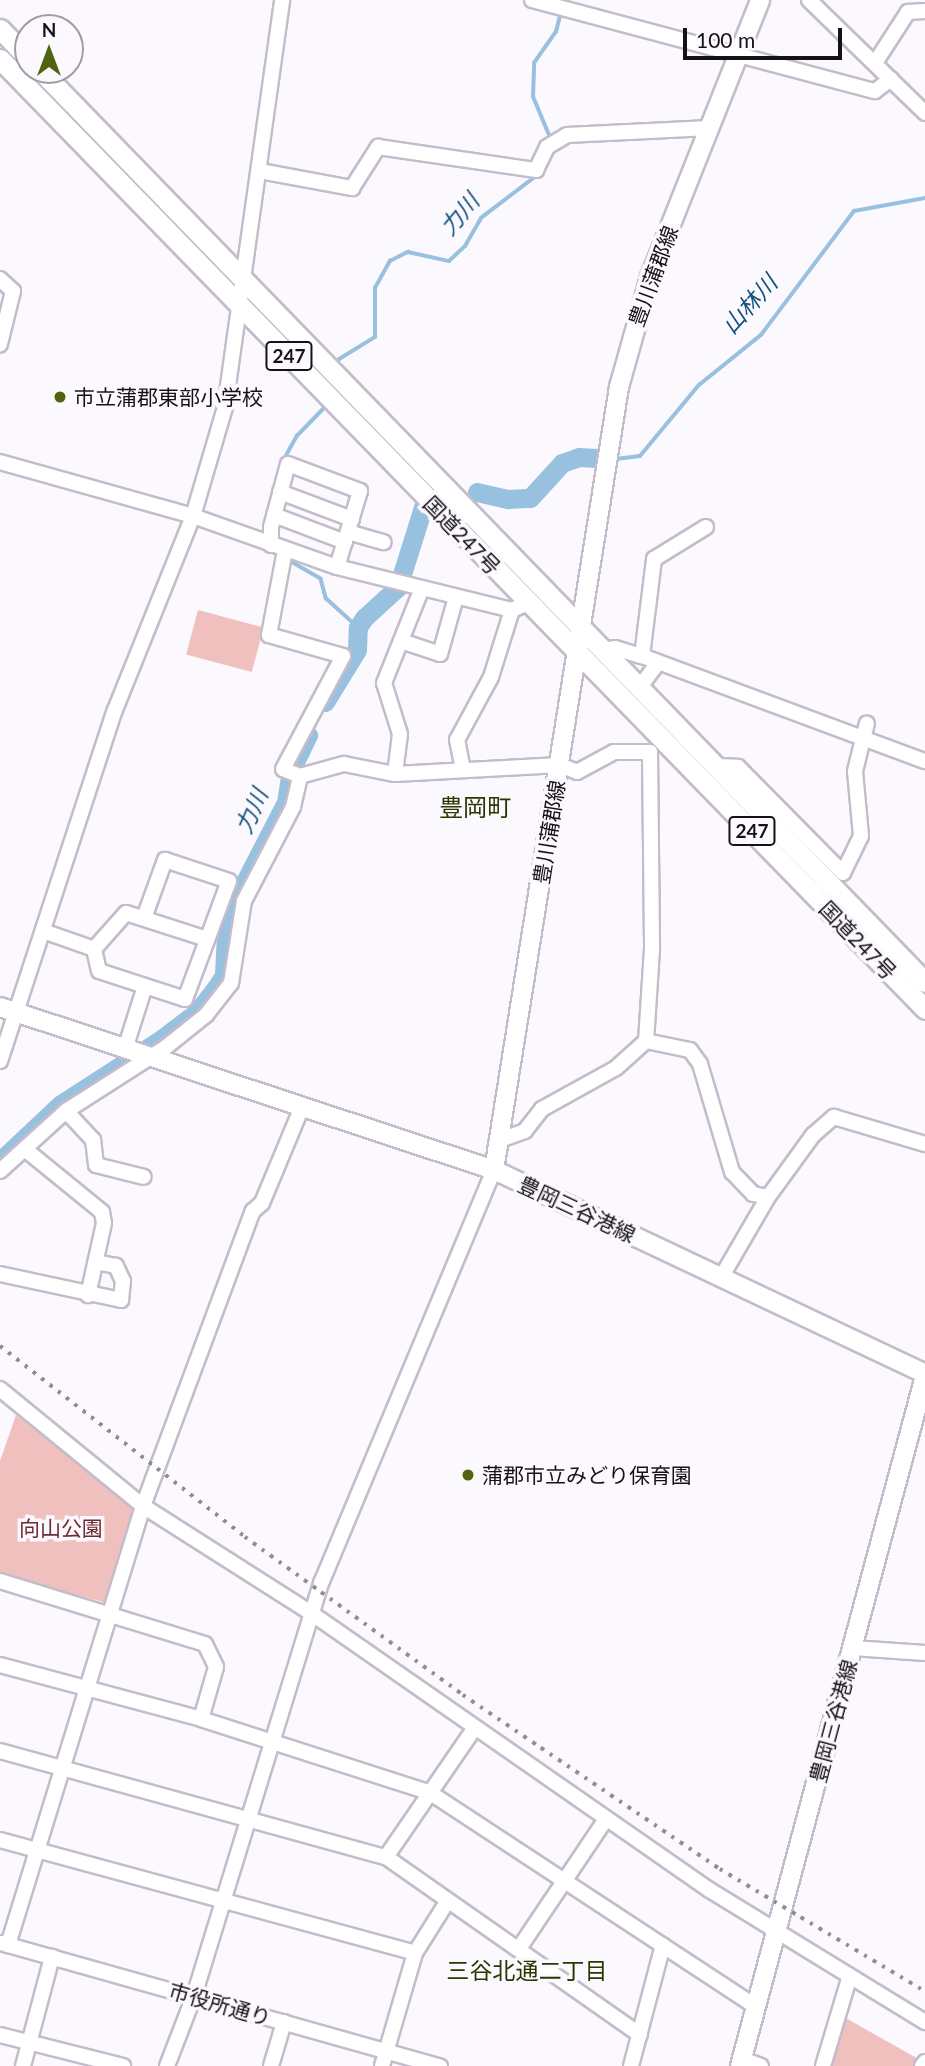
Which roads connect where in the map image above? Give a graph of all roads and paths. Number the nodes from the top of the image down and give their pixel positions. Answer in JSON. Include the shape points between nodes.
{"nodes":[{"id":1,"x":282,"y":0,"type":"edge"},
{"id":2,"x":532,"y":0,"type":"edge"},
{"id":3,"x":760,"y":0,"type":"edge"},
{"id":4,"x":809,"y":0,"type":"edge"},
{"id":5,"x":925,"y":11,"type":"edge"},
{"id":6,"x":0,"y":29,"type":"edge"},
{"id":7,"x":14,"y":44,"type":"edge"},
{"id":8,"x":740,"y":55,"type":"junction"},
{"id":9,"x":0,"y":59,"type":"edge"},
{"id":10,"x":875,"y":63,"type":"junction"},
{"id":11,"x":891,"y":79,"type":"junction"},
{"id":12,"x":54,"y":84,"type":"edge"},
{"id":13,"x":925,"y":113,"type":"edge"},
{"id":14,"x":710,"y":128,"type":"junction"},
{"id":15,"x":260,"y":171,"type":"junction"},
{"id":16,"x":0,"y":279,"type":"edge"},
{"id":17,"x":244,"y":280,"type":"junction"},
{"id":18,"x":238,"y":303,"type":"junction"},
{"id":19,"x":0,"y":344,"type":"edge"},
{"id":20,"x":0,"y":462,"type":"edge"},
{"id":21,"x":280,"y":492,"type":"junction"},
{"id":22,"x":274,"y":515,"type":"junction"},
{"id":23,"x":193,"y":516,"type":"junction"},
{"id":24,"x":706,"y":527,"type":"dead end"},
{"id":25,"x":348,"y":531,"type":"junction"},
{"id":26,"x":384,"y":542,"type":"dead end"},
{"id":27,"x":275,"y":549,"type":"junction"},
{"id":28,"x":337,"y":567,"type":"junction"},
{"id":29,"x":422,"y":589,"type":"junction"},
{"id":30,"x":456,"y":597,"type":"junction"},
{"id":31,"x":520,"y":607,"type":"junction"},
{"id":32,"x":582,"y":630,"type":"junction"},
{"id":33,"x":401,"y":641,"type":"junction"},
{"id":34,"x":603,"y":650,"type":"junction"},
{"id":35,"x":579,"y":653,"type":"junction"},
{"id":36,"x":642,"y":656,"type":"junction"},
{"id":37,"x":658,"y":663,"type":"junction"},
{"id":38,"x":639,"y":688,"type":"junction"},
{"id":39,"x":867,"y":723,"type":"dead end"},
{"id":40,"x":864,"y":738,"type":"junction"},
{"id":41,"x":920,"y":755,"type":"edge"},
{"id":42,"x":560,"y":765,"type":"junction"},
{"id":43,"x":713,"y":765,"type":"junction"},
{"id":44,"x":463,"y":770,"type":"junction"},
{"id":45,"x":294,"y":774,"type":"junction"},
{"id":46,"x":395,"y":774,"type":"junction"},
{"id":47,"x":144,"y":918,"type":"junction"},
{"id":48,"x":43,"y":931,"type":"junction"},
{"id":49,"x":207,"y":939,"type":"junction"},
{"id":50,"x":94,"y":949,"type":"junction"},
{"id":51,"x":925,"y":982,"type":"edge"},
{"id":52,"x":145,"y":986,"type":"junction"},
{"id":53,"x":925,"y":1009,"type":"edge"},
{"id":54,"x":8,"y":1010,"type":"edge"},
{"id":55,"x":646,"y":1041,"type":"junction"},
{"id":56,"x":139,"y":1053,"type":"junction"},
{"id":57,"x":0,"y":1061,"type":"edge"},
{"id":58,"x":302,"y":1107,"type":"junction"},
{"id":59,"x":66,"y":1111,"type":"junction"},
{"id":60,"x":500,"y":1140,"type":"junction"},
{"id":61,"x":925,"y":1144,"type":"edge"},
{"id":62,"x":26,"y":1150,"type":"junction"},
{"id":63,"x":494,"y":1170,"type":"junction"},
{"id":64,"x":0,"y":1171,"type":"edge"},
{"id":65,"x":144,"y":1177,"type":"dead end"},
{"id":66,"x":768,"y":1197,"type":"junction"},
{"id":67,"x":96,"y":1262,"type":"junction"},
{"id":68,"x":0,"y":1274,"type":"edge"},
{"id":69,"x":722,"y":1276,"type":"junction"},
{"id":70,"x":88,"y":1294,"type":"junction"},
{"id":71,"x":925,"y":1375,"type":"edge"},
{"id":72,"x":0,"y":1389,"type":"edge"},
{"id":73,"x":144,"y":1506,"type":"junction"},
{"id":74,"x":0,"y":1581,"type":"edge"},
{"id":75,"x":112,"y":1612,"type":"junction"},
{"id":76,"x":311,"y":1614,"type":"junction"},
{"id":77,"x":853,"y":1648,"type":"junction"},
{"id":78,"x":925,"y":1653,"type":"edge"},
{"id":79,"x":0,"y":1665,"type":"edge"},
{"id":80,"x":86,"y":1690,"type":"junction"},
{"id":81,"x":201,"y":1719,"type":"junction"},
{"id":82,"x":474,"y":1729,"type":"junction"},
{"id":83,"x":272,"y":1741,"type":"junction"},
{"id":84,"x":0,"y":1751,"type":"edge"},
{"id":85,"x":62,"y":1768,"type":"junction"},
{"id":86,"x":429,"y":1792,"type":"junction"},
{"id":87,"x":247,"y":1819,"type":"junction"},
{"id":88,"x":606,"y":1819,"type":"junction"},
{"id":89,"x":0,"y":1840,"type":"edge"},
{"id":90,"x":35,"y":1850,"type":"junction"},
{"id":91,"x":386,"y":1857,"type":"junction"},
{"id":92,"x":565,"y":1882,"type":"junction"},
{"id":93,"x":223,"y":1899,"type":"junction"},
{"id":94,"x":447,"y":1902,"type":"junction"},
{"id":95,"x":775,"y":1932,"type":"junction"},
{"id":96,"x":4,"y":1943,"type":"edge"},
{"id":97,"x":663,"y":1945,"type":"junction"},
{"id":98,"x":520,"y":1947,"type":"junction"},
{"id":99,"x":415,"y":1953,"type":"junction"},
{"id":100,"x":52,"y":1957,"type":"junction"},
{"id":101,"x":849,"y":1979,"type":"junction"},
{"id":102,"x":194,"y":1996,"type":"junction"},
{"id":103,"x":756,"y":2007,"type":"junction"},
{"id":104,"x":284,"y":2022,"type":"junction"},
{"id":105,"x":925,"y":2022,"type":"edge"},
{"id":106,"x":0,"y":2035,"type":"edge"},
{"id":107,"x":640,"y":2035,"type":"junction"},
{"id":108,"x":29,"y":2043,"type":"junction"},
{"id":109,"x":386,"y":2051,"type":"junction"},
{"id":110,"x":741,"y":2063,"type":"edge"},
{"id":111,"x":23,"y":2066,"type":"edge"},
{"id":112,"x":124,"y":2066,"type":"edge"},
{"id":113,"x":167,"y":2066,"type":"edge"},
{"id":114,"x":271,"y":2066,"type":"edge"},
{"id":115,"x":382,"y":2066,"type":"edge"},
{"id":116,"x":440,"y":2066,"type":"edge"},
{"id":117,"x":631,"y":2066,"type":"edge"},
{"id":118,"x":761,"y":2066,"type":"edge"},
{"id":119,"x":823,"y":2066,"type":"edge"}],
"edges":[{"from":1,"to":15,"type":"street"},
{"from":2,"to":8,"type":"street"},
{"from":3,"to":8,"type":"main road","name":"豊川蒲郡線"},
{"from":4,"to":10,"type":"street"},
{"from":5,"to":10,"type":"street","via":[[908,12]]},
{"from":6,"to":7,"type":"highway"},
{"from":8,"to":11,"type":"street","via":[[875,91]]},
{"from":8,"to":14,"type":"main road","name":"豊川蒲郡線"},
{"from":9,"to":18,"type":"highway","name":"国道247号","number":"247"},
{"from":10,"to":11,"type":"street"},
{"from":11,"to":13,"type":"street"},
{"from":12,"to":17,"type":"highway","name":"国道247号","number":"247"},
{"from":14,"to":15,"type":"street","via":[[567,135],[552,144],[536,170],[377,147],[352,188]]},
{"from":14,"to":32,"type":"main road","name":"豊川蒲郡線","via":[[635,319],[619,387]]},
{"from":15,"to":17,"type":"street"},
{"from":16,"to":19,"type":"street","via":[[13,291]]},
{"from":17,"to":18,"type":"street"},
{"from":17,"to":32,"type":"highway","name":"国道247号","number":"247"},
{"from":18,"to":23,"type":"street","via":[[225,407]]},
{"from":18,"to":31,"type":"highway","name":"国道247号","number":"247"},
{"from":20,"to":23,"type":"street"},
{"from":21,"to":22,"type":"street"},
{"from":21,"to":25,"type":"street"},
{"from":21,"to":25,"type":"street","via":[[288,464],[360,491]]},
{"from":22,"to":25,"type":"street"},
{"from":22,"to":27,"type":"street"},
{"from":23,"to":27,"type":"street"},
{"from":23,"to":48,"type":"street","via":[[115,710]]},
{"from":24,"to":36,"type":"street","via":[[654,559]]},
{"from":25,"to":26,"type":"street"},
{"from":25,"to":28,"type":"street"},
{"from":27,"to":28,"type":"street"},
{"from":27,"to":45,"type":"street","via":[[269,635],[343,656],[283,769]]},
{"from":28,"to":29,"type":"street"},
{"from":29,"to":30,"type":"street"},
{"from":29,"to":33,"type":"street"},
{"from":30,"to":31,"type":"street"},
{"from":30,"to":33,"type":"street","via":[[440,654]]},
{"from":31,"to":35,"type":"highway","name":"国道247号","number":"247"},
{"from":31,"to":44,"type":"street","via":[[491,677],[457,740]]},
{"from":32,"to":34,"type":"highway","name":"国道247号","number":"247"},
{"from":32,"to":35,"type":"main road","name":"豊川蒲郡線"},
{"from":33,"to":46,"type":"street","via":[[384,683],[400,734]]},
{"from":34,"to":36,"type":"street","via":[[615,648]]},
{"from":34,"to":38,"type":"highway","name":"国道247号","number":"247"},
{"from":35,"to":42,"type":"main road","name":"豊川蒲郡線"},
{"from":35,"to":53,"type":"highway","name":"国道247号","number":"247"},
{"from":36,"to":37,"type":"street"},
{"from":37,"to":38,"type":"street"},
{"from":37,"to":40,"type":"street"},
{"from":38,"to":43,"type":"highway","name":"国道247号","number":"247"},
{"from":39,"to":40,"type":"street"},
{"from":40,"to":41,"type":"street"},
{"from":40,"to":43,"type":"street","via":[[855,771],[861,836],[843,873],[738,766]]},
{"from":42,"to":44,"type":"street"},
{"from":42,"to":55,"type":"street","via":[[576,772],[614,752],[650,752],[652,949]]},
{"from":42,"to":60,"type":"main road","name":"豊川蒲郡線"},
{"from":43,"to":51,"type":"highway","name":"国道247号","number":"247"},
{"from":44,"to":46,"type":"street"},
{"from":45,"to":46,"type":"street","via":[[344,764]]},
{"from":45,"to":56,"type":"street","via":[[293,807],[244,901],[231,983],[206,1015]]},
{"from":47,"to":49,"type":"street"},
{"from":47,"to":49,"type":"street","via":[[165,860],[229,881]]},
{"from":47,"to":50,"type":"street","via":[[120,916]]},
{"from":48,"to":50,"type":"street"},
{"from":48,"to":54,"type":"street"},
{"from":49,"to":52,"type":"street","via":[[185,999]]},
{"from":50,"to":52,"type":"street","via":[[99,971]]},
{"from":52,"to":56,"type":"street"},
{"from":54,"to":56,"type":"main road"},
{"from":54,"to":57,"type":"street"},
{"from":55,"to":60,"type":"street","via":[[616,1068],[542,1109],[525,1131]]},
{"from":55,"to":66,"type":"street","via":[[690,1050],[699,1064],[732,1172],[753,1194]]},
{"from":56,"to":58,"type":"main road"},
{"from":56,"to":59,"type":"street"},
{"from":58,"to":63,"type":"main road"},
{"from":58,"to":73,"type":"street","via":[[262,1203],[253,1211]]},
{"from":59,"to":62,"type":"street"},
{"from":59,"to":65,"type":"street","via":[[93,1140],[96,1165]]},
{"from":60,"to":63,"type":"main road","name":"豊川蒲郡線"},
{"from":61,"to":66,"type":"street","via":[[834,1117],[813,1135]]},
{"from":62,"to":64,"type":"street"},
{"from":62,"to":67,"type":"street","via":[[102,1212]]},
{"from":63,"to":69,"type":"main road","name":"豊岡三谷港線"},
{"from":63,"to":76,"type":"street"},
{"from":66,"to":69,"type":"street"},
{"from":67,"to":70,"type":"street"},
{"from":67,"to":70,"type":"street","via":[[116,1266],[123,1281],[121,1300]]},
{"from":68,"to":70,"type":"street"},
{"from":69,"to":71,"type":"main road","name":"豊岡三谷港線"},
{"from":71,"to":77,"type":"main road","name":"豊岡三谷港線"},
{"from":72,"to":73,"type":"street"},
{"from":73,"to":75,"type":"street"},
{"from":73,"to":76,"type":"street"},
{"from":74,"to":75,"type":"street"},
{"from":75,"to":80,"type":"street"},
{"from":75,"to":81,"type":"street","via":[[197,1639],[211,1651],[216,1667]]},
{"from":76,"to":82,"type":"street"},
{"from":76,"to":83,"type":"street"},
{"from":77,"to":78,"type":"street"},
{"from":77,"to":95,"type":"main road","name":"豊岡三谷港線"},
{"from":79,"to":80,"type":"street"},
{"from":80,"to":81,"type":"street"},
{"from":80,"to":85,"type":"street"},
{"from":81,"to":83,"type":"street"},
{"from":82,"to":86,"type":"street"},
{"from":82,"to":88,"type":"street"},
{"from":83,"to":86,"type":"street"},
{"from":83,"to":87,"type":"street"},
{"from":84,"to":85,"type":"street"},
{"from":85,"to":87,"type":"street"},
{"from":85,"to":90,"type":"street"},
{"from":86,"to":91,"type":"street"},
{"from":86,"to":92,"type":"street"},
{"from":87,"to":91,"type":"street"},
{"from":87,"to":93,"type":"street"},
{"from":88,"to":92,"type":"street"},
{"from":88,"to":95,"type":"street"},
{"from":89,"to":90,"type":"street"},
{"from":90,"to":93,"type":"street"},
{"from":90,"to":96,"type":"street"},
{"from":91,"to":94,"type":"street"},
{"from":92,"to":97,"type":"street"},
{"from":92,"to":98,"type":"street"},
{"from":93,"to":99,"type":"street"},
{"from":93,"to":102,"type":"street"},
{"from":94,"to":98,"type":"street"},
{"from":94,"to":99,"type":"street"},
{"from":95,"to":101,"type":"street"},
{"from":95,"to":103,"type":"main road","name":"豊岡三谷港線"},
{"from":96,"to":100,"type":"street","name":"市役所通り"},
{"from":97,"to":103,"type":"street"},
{"from":97,"to":107,"type":"street"},
{"from":98,"to":107,"type":"street"},
{"from":99,"to":109,"type":"street"},
{"from":100,"to":102,"type":"street","name":"市役所通り"},
{"from":100,"to":108,"type":"street"},
{"from":101,"to":105,"type":"street"},
{"from":101,"to":119,"type":"street"},
{"from":102,"to":104,"type":"street","name":"市役所通り"},
{"from":102,"to":113,"type":"street"},
{"from":103,"to":110,"type":"main road","name":"豊岡三谷港線"},
{"from":104,"to":109,"type":"street","name":"市役所通り"},
{"from":104,"to":114,"type":"street"},
{"from":106,"to":108,"type":"street"},
{"from":107,"to":117,"type":"street"},
{"from":108,"to":111,"type":"street"},
{"from":108,"to":112,"type":"street"},
{"from":109,"to":115,"type":"street"},
{"from":109,"to":116,"type":"street","name":"市役所通り"},
{"from":110,"to":118,"type":"street"}]}
